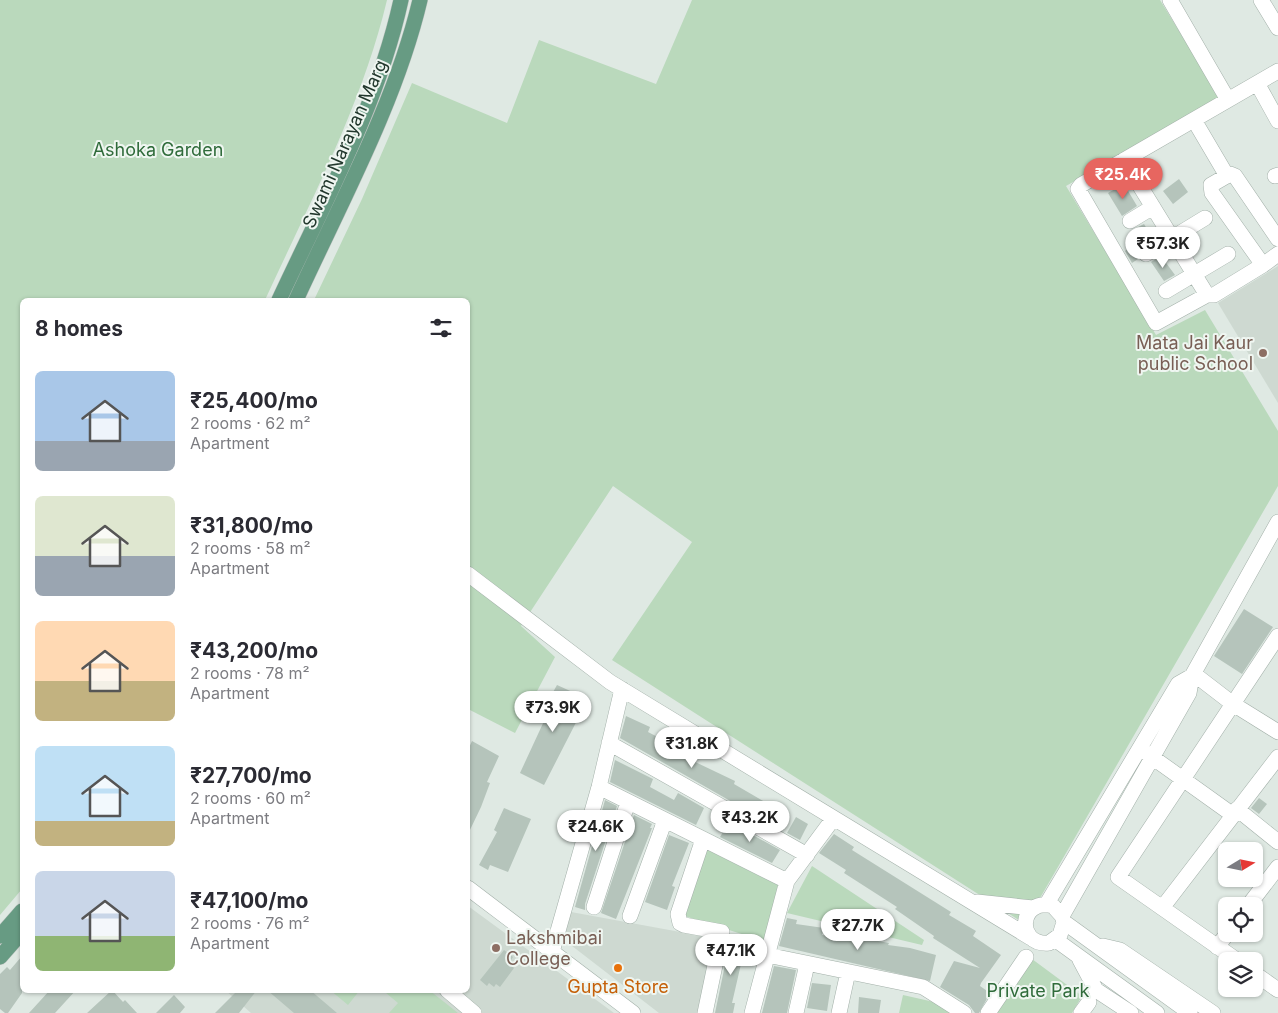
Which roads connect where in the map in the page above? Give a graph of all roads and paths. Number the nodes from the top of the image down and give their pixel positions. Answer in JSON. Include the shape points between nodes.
{"nodes":[{"id":1,"x":402,"y":0,"type":"edge"},
{"id":2,"x":420,"y":0,"type":"edge"},
{"id":3,"x":1261,"y":0,"type":"edge"},
{"id":4,"x":1175,"y":2,"type":"edge"},
{"id":5,"x":1278,"y":28,"type":"edge"},
{"id":6,"x":1278,"y":71,"type":"edge"},
{"id":7,"x":1257,"y":84,"type":"junction"},
{"id":8,"x":1228,"y":100,"type":"junction"},
{"id":9,"x":1194,"y":120,"type":"junction"},
{"id":10,"x":1278,"y":121,"type":"edge"},
{"id":11,"x":1124,"y":160,"type":"junction"},
{"id":12,"x":1227,"y":176,"type":"junction"},
{"id":13,"x":1153,"y":207,"type":"junction"},
{"id":14,"x":1205,"y":218,"type":"dead end"},
{"id":15,"x":1130,"y":221,"type":"dead end"},
{"id":16,"x":1172,"y":238,"type":"junction"},
{"id":17,"x":1278,"y":238,"type":"edge"},
{"id":18,"x":1146,"y":254,"type":"dead end"},
{"id":19,"x":1228,"y":254,"type":"dead end"},
{"id":20,"x":1278,"y":254,"type":"edge"},
{"id":21,"x":1263,"y":264,"type":"junction"},
{"id":22,"x":1194,"y":274,"type":"junction"},
{"id":23,"x":1166,"y":291,"type":"dead end"},
{"id":24,"x":1207,"y":295,"type":"junction"},
{"id":25,"x":280,"y":298,"type":"edge"},
{"id":26,"x":297,"y":298,"type":"edge"},
{"id":27,"x":1278,"y":522,"type":"edge"},
{"id":28,"x":470,"y":575,"type":"edge"},
{"id":29,"x":1278,"y":636,"type":"edge"},
{"id":30,"x":1273,"y":655,"type":"edge"},
{"id":31,"x":1193,"y":675,"type":"junction"},
{"id":32,"x":622,"y":689,"type":"junction"},
{"id":33,"x":1233,"y":704,"type":"junction"},
{"id":34,"x":1278,"y":732,"type":"edge"},
{"id":35,"x":609,"y":744,"type":"junction"},
{"id":36,"x":1146,"y":753,"type":"junction"},
{"id":37,"x":1278,"y":757,"type":"edge"},
{"id":38,"x":1183,"y":777,"type":"junction"},
{"id":39,"x":599,"y":788,"type":"junction"},
{"id":40,"x":628,"y":802,"type":"junction"},
{"id":41,"x":1235,"y":812,"type":"junction"},
{"id":42,"x":833,"y":819,"type":"junction"},
{"id":43,"x":665,"y":820,"type":"junction"},
{"id":44,"x":703,"y":839,"type":"junction"},
{"id":45,"x":1278,"y":842,"type":"edge"},
{"id":46,"x":806,"y":855,"type":"junction"},
{"id":47,"x":1278,"y":867,"type":"edge"},
{"id":48,"x":788,"y":881,"type":"junction"},
{"id":49,"x":470,"y":893,"type":"edge"},
{"id":50,"x":1255,"y":897,"type":"edge"},
{"id":51,"x":974,"y":901,"type":"junction"},
{"id":52,"x":1040,"y":906,"type":"junction"},
{"id":53,"x":594,"y":907,"type":"dead end"},
{"id":54,"x":1162,"y":908,"type":"junction"},
{"id":55,"x":20,"y":913,"type":"edge"},
{"id":56,"x":630,"y":916,"type":"dead end"},
{"id":57,"x":1063,"y":919,"type":"junction"},
{"id":58,"x":20,"y":934,"type":"edge"},
{"id":59,"x":0,"y":936,"type":"edge"},
{"id":60,"x":1031,"y":938,"type":"junction"},
{"id":61,"x":1056,"y":940,"type":"junction"},
{"id":62,"x":1221,"y":942,"type":"edge"},
{"id":63,"x":1096,"y":946,"type":"junction"},
{"id":64,"x":1217,"y":947,"type":"junction"},
{"id":65,"x":552,"y":952,"type":"junction"},
{"id":66,"x":1224,"y":952,"type":"edge"},
{"id":67,"x":767,"y":955,"type":"junction"},
{"id":68,"x":0,"y":957,"type":"edge"},
{"id":69,"x":1026,"y":957,"type":"dead end"},
{"id":70,"x":1080,"y":960,"type":"junction"},
{"id":71,"x":807,"y":964,"type":"junction"},
{"id":72,"x":848,"y":972,"type":"junction"},
{"id":73,"x":1263,"y":977,"type":"edge"},
{"id":74,"x":1277,"y":986,"type":"edge"},
{"id":75,"x":451,"y":993,"type":"edge"},
{"id":76,"x":474,"y":1013,"type":"edge"},
{"id":77,"x":633,"y":1013,"type":"edge"},
{"id":78,"x":705,"y":1013,"type":"edge"},
{"id":79,"x":752,"y":1013,"type":"edge"},
{"id":80,"x":796,"y":1013,"type":"edge"},
{"id":81,"x":838,"y":1013,"type":"edge"},
{"id":82,"x":964,"y":1013,"type":"edge"},
{"id":83,"x":988,"y":1013,"type":"edge"},
{"id":84,"x":1131,"y":1013,"type":"edge"},
{"id":85,"x":1157,"y":1013,"type":"edge"},
{"id":86,"x":1190,"y":1013,"type":"edge"},
{"id":87,"x":1213,"y":1013,"type":"edge"}],
"edges":[{"from":1,"to":25,"type":"main road","name":"Swami Narayan Marg","via":[[375,90]]},
{"from":2,"to":26,"type":"main road","name":"Swami Narayan Marg","via":[[410,40],[392,86]]},
{"from":3,"to":5,"type":"street"},
{"from":4,"to":8,"type":"street"},
{"from":6,"to":7,"type":"street"},
{"from":7,"to":8,"type":"street"},
{"from":7,"to":10,"type":"street"},
{"from":8,"to":9,"type":"street"},
{"from":9,"to":11,"type":"street"},
{"from":9,"to":12,"type":"street"},
{"from":11,"to":13,"type":"street"},
{"from":11,"to":24,"type":"street","via":[[1078,189],[1156,323]]},
{"from":12,"to":17,"type":"street","via":[[1235,176],[1239,180]]},
{"from":12,"to":21,"type":"street","via":[[1210,189]]},
{"from":13,"to":15,"type":"street"},
{"from":13,"to":16,"type":"street"},
{"from":14,"to":16,"type":"street"},
{"from":16,"to":18,"type":"street"},
{"from":16,"to":22,"type":"street"},
{"from":19,"to":22,"type":"street"},
{"from":20,"to":21,"type":"street"},
{"from":21,"to":24,"type":"street","via":[[1214,295]]},
{"from":22,"to":23,"type":"street"},
{"from":22,"to":24,"type":"street"},
{"from":27,"to":31,"type":"street"},
{"from":28,"to":32,"type":"street"},
{"from":29,"to":30,"type":"street"},
{"from":30,"to":33,"type":"street"},
{"from":31,"to":33,"type":"street"},
{"from":31,"to":36,"type":"street","via":[[1189,693]]},
{"from":32,"to":35,"type":"street"},
{"from":32,"to":42,"type":"street"},
{"from":33,"to":34,"type":"street"},
{"from":33,"to":38,"type":"street"},
{"from":35,"to":39,"type":"street"},
{"from":35,"to":46,"type":"street"},
{"from":36,"to":38,"type":"street"},
{"from":36,"to":52,"type":"street"},
{"from":36,"to":57,"type":"street"},
{"from":37,"to":41,"type":"street"},
{"from":38,"to":41,"type":"street"},
{"from":38,"to":54,"type":"street","via":[[1118,877]]},
{"from":39,"to":40,"type":"street"},
{"from":39,"to":65,"type":"street"},
{"from":40,"to":43,"type":"street"},
{"from":40,"to":53,"type":"street"},
{"from":41,"to":45,"type":"street"},
{"from":41,"to":54,"type":"street"},
{"from":42,"to":46,"type":"street"},
{"from":42,"to":51,"type":"street"},
{"from":43,"to":44,"type":"street"},
{"from":43,"to":56,"type":"street"},
{"from":44,"to":48,"type":"street"},
{"from":44,"to":78,"type":"street","via":[[678,914],[680,923],[684,925],[722,932]]},
{"from":46,"to":48,"type":"street"},
{"from":47,"to":50,"type":"street"},
{"from":48,"to":67,"type":"street"},
{"from":49,"to":65,"type":"street"},
{"from":51,"to":52,"type":"street"},
{"from":51,"to":60,"type":"street"},
{"from":52,"to":57,"type":"street","via":[[1053,906]]},
{"from":52,"to":60,"type":"street","via":[[1026,919],[1025,926]]},
{"from":54,"to":64,"type":"street"},
{"from":55,"to":59,"type":"main road"},
{"from":57,"to":61,"type":"street","via":[[1063,929]]},
{"from":57,"to":63,"type":"street"},
{"from":58,"to":68,"type":"main road"},
{"from":60,"to":61,"type":"street","via":[[1043,944]]},
{"from":61,"to":70,"type":"street"},
{"from":62,"to":64,"type":"street"},
{"from":63,"to":86,"type":"street"},
{"from":63,"to":87,"type":"street","via":[[1120,950]]},
{"from":64,"to":66,"type":"street"},
{"from":65,"to":77,"type":"street"},
{"from":67,"to":71,"type":"street"},
{"from":67,"to":79,"type":"street"},
{"from":69,"to":83,"type":"street"},
{"from":70,"to":84,"type":"street","via":[[1096,990]]},
{"from":70,"to":85,"type":"street"},
{"from":71,"to":72,"type":"street"},
{"from":71,"to":80,"type":"street"},
{"from":72,"to":81,"type":"street"},
{"from":72,"to":82,"type":"street","via":[[923,987]]},
{"from":73,"to":74,"type":"street"},
{"from":75,"to":76,"type":"street"}]}
